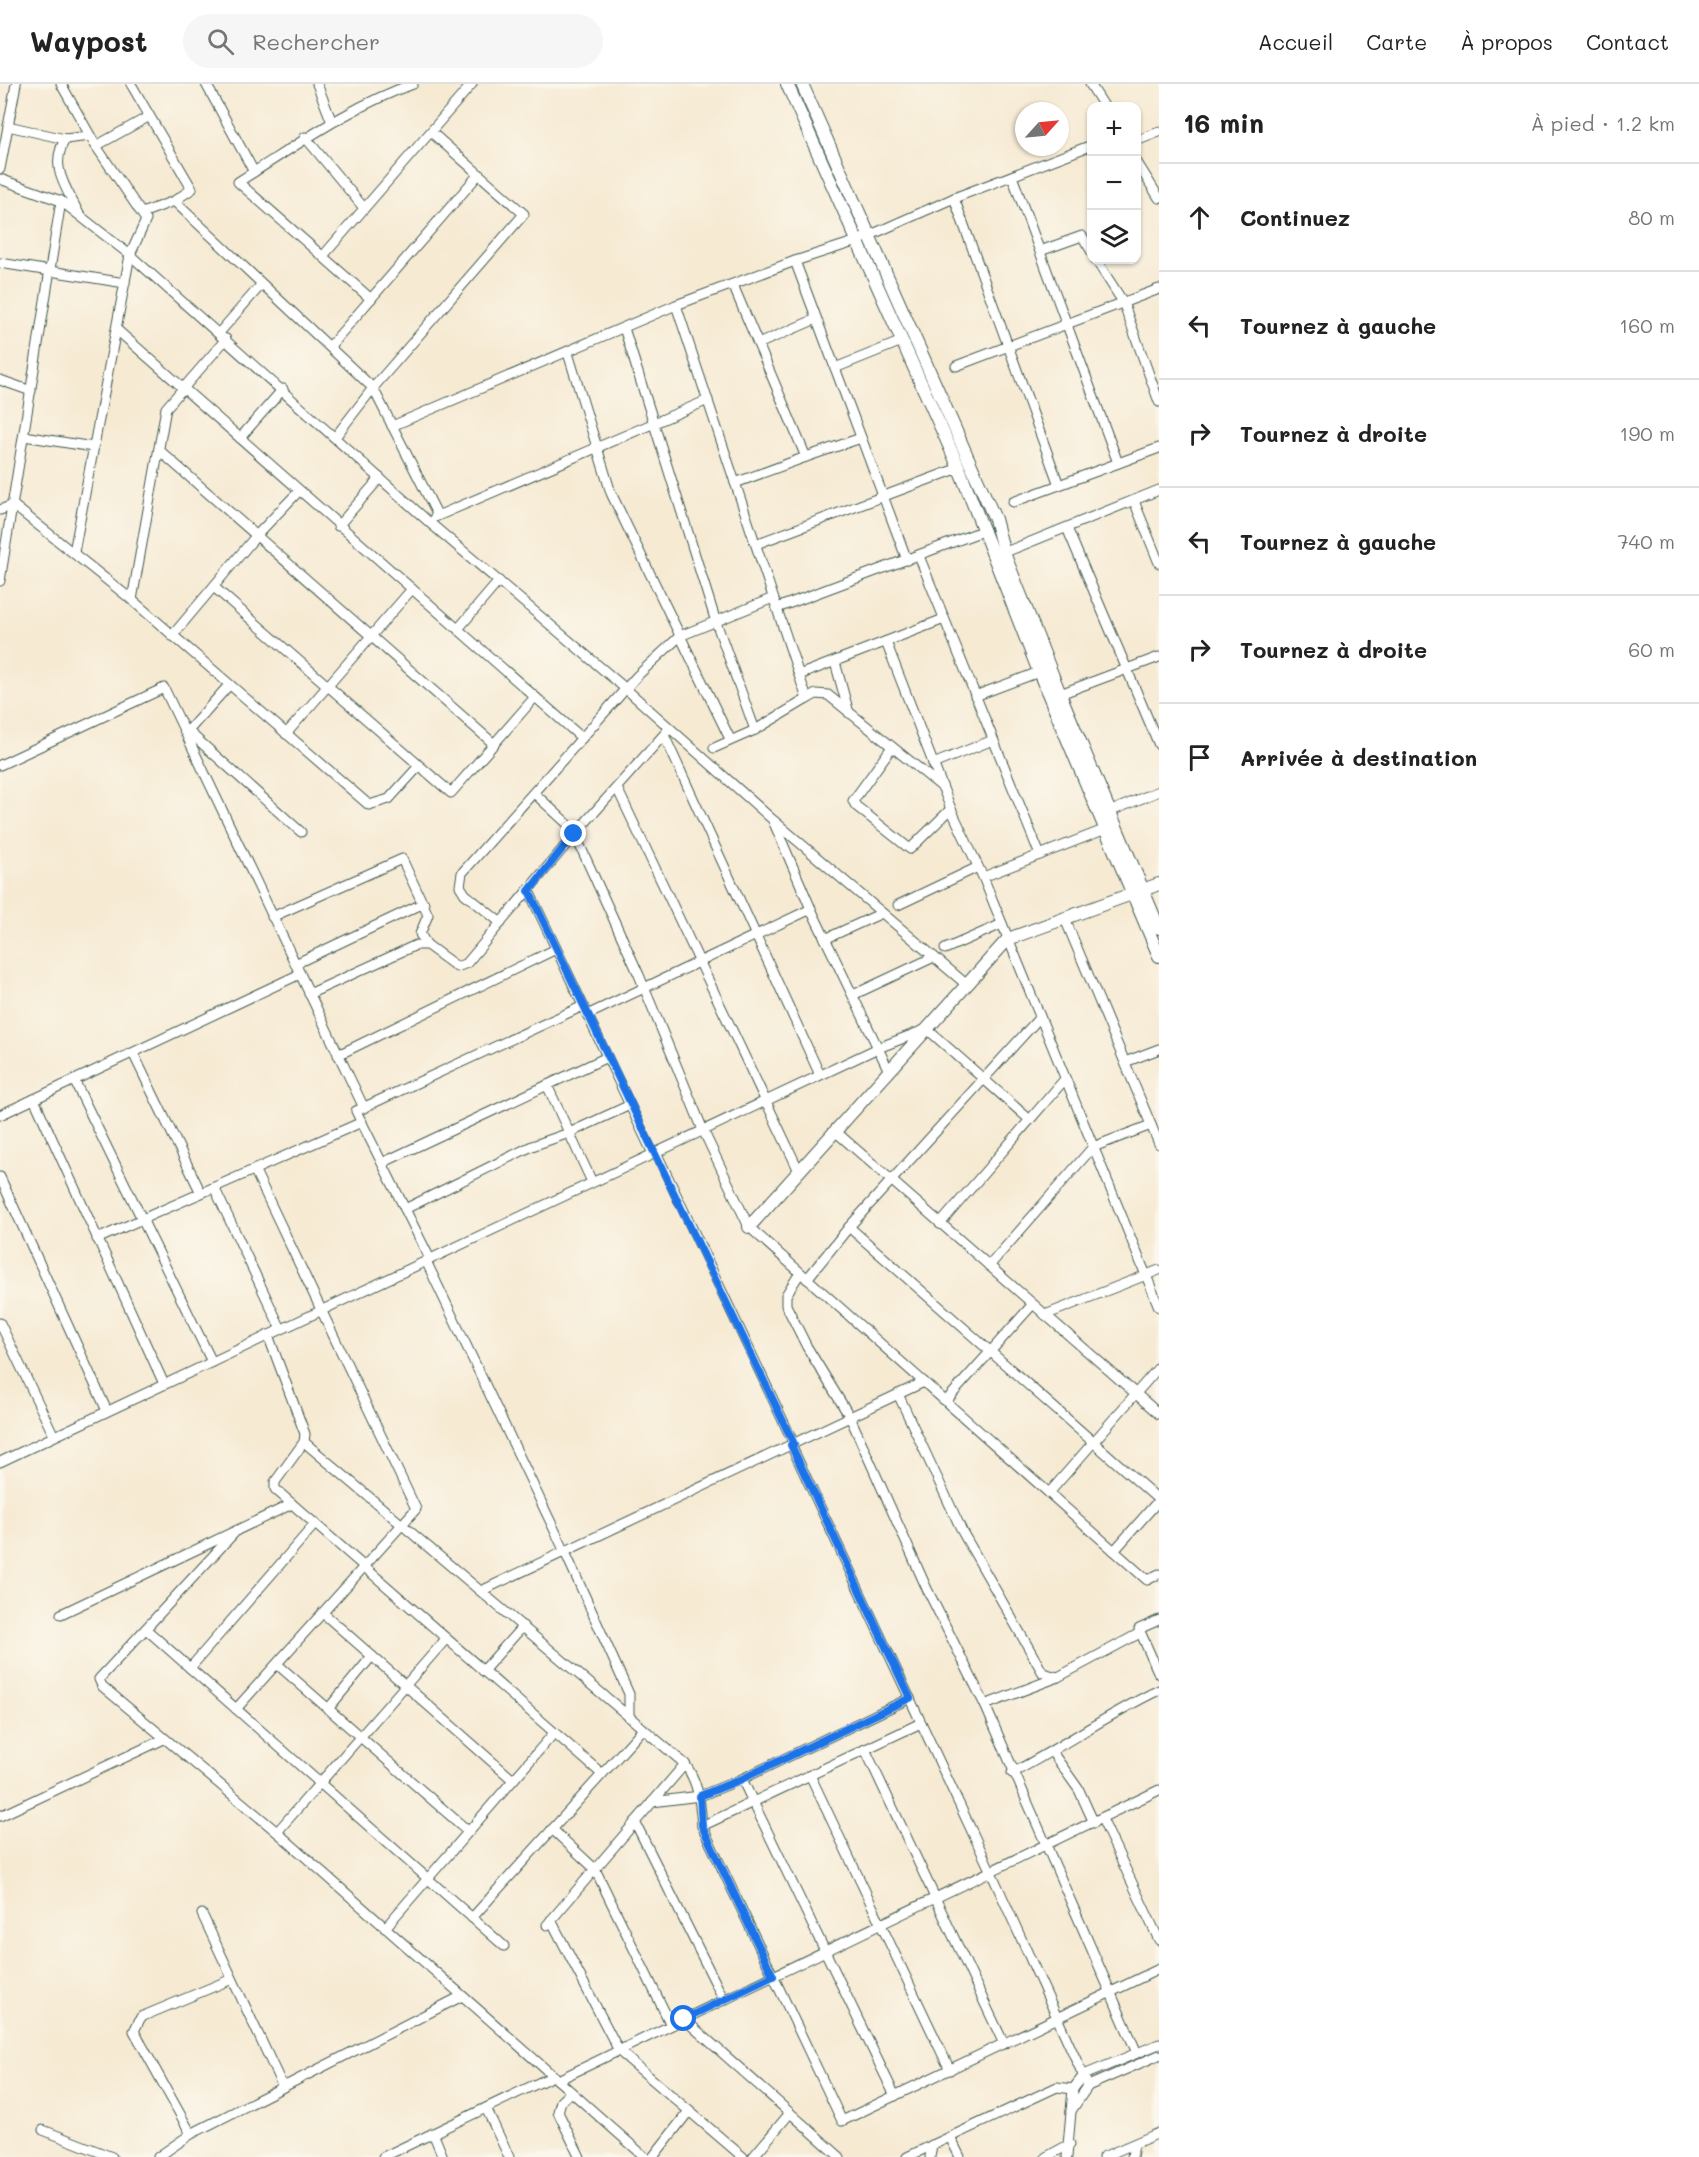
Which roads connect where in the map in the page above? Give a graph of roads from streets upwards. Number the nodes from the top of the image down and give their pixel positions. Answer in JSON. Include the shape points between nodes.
{"nodes":[{"id":1,"x":16,"y":84,"type":"edge"},
{"id":2,"x":61,"y":84,"type":"edge"},
{"id":3,"x":131,"y":84,"type":"edge"},
{"id":4,"x":206,"y":84,"type":"edge"},
{"id":5,"x":316,"y":84,"type":"edge"},
{"id":6,"x":377,"y":84,"type":"edge"},
{"id":7,"x":412,"y":84,"type":"edge"},
{"id":8,"x":472,"y":84,"type":"edge"},
{"id":9,"x":787,"y":84,"type":"edge"},
{"id":10,"x":802,"y":84,"type":"edge"},
{"id":11,"x":1090,"y":84,"type":"edge"},
{"id":12,"x":381,"y":95,"type":"junction"},
{"id":13,"x":0,"y":102,"type":"edge"},
{"id":14,"x":1101,"y":102,"type":"edge"},
{"id":15,"x":11,"y":106,"type":"junction"},
{"id":16,"x":148,"y":117,"type":"junction"},
{"id":17,"x":331,"y":120,"type":"junction"},
{"id":18,"x":8,"y":126,"type":"junction"},
{"id":19,"x":431,"y":132,"type":"junction"},
{"id":20,"x":1159,"y":132,"type":"edge"},
{"id":21,"x":90,"y":136,"type":"junction"},
{"id":22,"x":305,"y":137,"type":"junction"},
{"id":23,"x":65,"y":139,"type":"junction"},
{"id":24,"x":1141,"y":139,"type":"edge"},
{"id":25,"x":96,"y":146,"type":"junction"},
{"id":26,"x":1087,"y":147,"type":"edge"},
{"id":27,"x":1141,"y":168,"type":"edge"},
{"id":28,"x":0,"y":169,"type":"edge"},
{"id":29,"x":254,"y":172,"type":"junction"},
{"id":30,"x":479,"y":174,"type":"junction"},
{"id":31,"x":1012,"y":176,"type":"junction"},
{"id":32,"x":0,"y":179,"type":"edge"},
{"id":33,"x":954,"y":198,"type":"junction"},
{"id":34,"x":1159,"y":198,"type":"edge"},
{"id":35,"x":62,"y":201,"type":"junction"},
{"id":36,"x":174,"y":201,"type":"junction"},
{"id":37,"x":364,"y":208,"type":"junction"},
{"id":38,"x":142,"y":213,"type":"junction"},
{"id":39,"x":79,"y":215,"type":"junction"},
{"id":40,"x":863,"y":238,"type":"junction"},
{"id":41,"x":1087,"y":244,"type":"edge"},
{"id":42,"x":1040,"y":251,"type":"junction"},
{"id":43,"x":130,"y":255,"type":"junction"},
{"id":44,"x":323,"y":256,"type":"junction"},
{"id":45,"x":795,"y":261,"type":"junction"},
{"id":46,"x":0,"y":263,"type":"edge"},
{"id":47,"x":1099,"y":264,"type":"edge"},
{"id":48,"x":50,"y":271,"type":"junction"},
{"id":49,"x":125,"y":283,"type":"junction"},
{"id":50,"x":261,"y":285,"type":"junction"},
{"id":51,"x":733,"y":285,"type":"junction"},
{"id":52,"x":1159,"y":289,"type":"edge"},
{"id":53,"x":371,"y":299,"type":"junction"},
{"id":54,"x":1123,"y":302,"type":"junction"},
{"id":55,"x":676,"y":306,"type":"junction"},
{"id":56,"x":816,"y":319,"type":"junction"},
{"id":57,"x":1066,"y":323,"type":"junction"},
{"id":58,"x":624,"y":328,"type":"junction"},
{"id":59,"x":117,"y":330,"type":"junction"},
{"id":60,"x":223,"y":336,"type":"junction"},
{"id":61,"x":903,"y":341,"type":"junction"},
{"id":62,"x":758,"y":344,"type":"junction"},
{"id":63,"x":330,"y":345,"type":"junction"},
{"id":64,"x":1008,"y":345,"type":"junction"},
{"id":65,"x":568,"y":353,"type":"junction"},
{"id":66,"x":956,"y":366,"type":"dead end"},
{"id":67,"x":835,"y":368,"type":"junction"},
{"id":68,"x":0,"y":380,"type":"edge"},
{"id":69,"x":184,"y":388,"type":"junction"},
{"id":70,"x":373,"y":388,"type":"junction"},
{"id":71,"x":283,"y":389,"type":"junction"},
{"id":72,"x":31,"y":391,"type":"junction"},
{"id":73,"x":708,"y":400,"type":"junction"},
{"id":74,"x":1159,"y":402,"type":"edge"},
{"id":75,"x":654,"y":423,"type":"junction"},
{"id":76,"x":392,"y":426,"type":"junction"},
{"id":77,"x":24,"y":436,"type":"junction"},
{"id":78,"x":336,"y":436,"type":"junction"},
{"id":79,"x":240,"y":438,"type":"junction"},
{"id":80,"x":861,"y":438,"type":"junction"},
{"id":81,"x":93,"y":447,"type":"junction"},
{"id":82,"x":597,"y":448,"type":"junction"},
{"id":83,"x":1159,"y":448,"type":"edge"},
{"id":84,"x":160,"y":451,"type":"junction"},
{"id":85,"x":806,"y":457,"type":"junction"},
{"id":86,"x":1118,"y":463,"type":"junction"},
{"id":87,"x":959,"y":468,"type":"junction"},
{"id":88,"x":380,"y":478,"type":"junction"},
{"id":89,"x":735,"y":483,"type":"junction"},
{"id":90,"x":1059,"y":485,"type":"junction"},
{"id":91,"x":1159,"y":490,"type":"edge"},
{"id":92,"x":299,"y":491,"type":"junction"},
{"id":93,"x":883,"y":496,"type":"junction"},
{"id":94,"x":1134,"y":501,"type":"junction"},
{"id":95,"x":1013,"y":502,"type":"dead end"},
{"id":96,"x":13,"y":505,"type":"junction"},
{"id":97,"x":0,"y":510,"type":"edge"},
{"id":98,"x":437,"y":514,"type":"junction"},
{"id":99,"x":430,"y":523,"type":"junction"},
{"id":100,"x":338,"y":526,"type":"junction"},
{"id":101,"x":1067,"y":528,"type":"junction"},
{"id":102,"x":985,"y":530,"type":"junction"},
{"id":103,"x":256,"y":536,"type":"junction"},
{"id":104,"x":756,"y":544,"type":"junction"},
{"id":105,"x":74,"y":552,"type":"junction"},
{"id":106,"x":1000,"y":554,"type":"junction"},
{"id":107,"x":919,"y":556,"type":"junction"},
{"id":108,"x":907,"y":560,"type":"junction"},
{"id":109,"x":1159,"y":562,"type":"edge"},
{"id":110,"x":0,"y":581,"type":"edge"},
{"id":111,"x":499,"y":582,"type":"junction"},
{"id":112,"x":215,"y":588,"type":"junction"},
{"id":113,"x":412,"y":590,"type":"junction"},
{"id":114,"x":132,"y":600,"type":"junction"},
{"id":115,"x":775,"y":603,"type":"junction"},
{"id":116,"x":944,"y":619,"type":"junction"},
{"id":117,"x":716,"y":622,"type":"junction"},
{"id":118,"x":458,"y":629,"type":"junction"},
{"id":119,"x":172,"y":636,"type":"junction"},
{"id":120,"x":371,"y":636,"type":"junction"},
{"id":121,"x":680,"y":636,"type":"junction"},
{"id":122,"x":886,"y":642,"type":"junction"},
{"id":123,"x":1159,"y":657,"type":"edge"},
{"id":124,"x":835,"y":662,"type":"junction"},
{"id":125,"x":1126,"y":670,"type":"junction"},
{"id":126,"x":1039,"y":672,"type":"junction"},
{"id":127,"x":799,"y":675,"type":"junction"},
{"id":128,"x":229,"y":685,"type":"junction"},
{"id":129,"x":327,"y":686,"type":"junction"},
{"id":130,"x":626,"y":689,"type":"junction"},
{"id":131,"x":1060,"y":694,"type":"junction"},
{"id":132,"x":975,"y":696,"type":"junction"},
{"id":133,"x":535,"y":697,"type":"junction"},
{"id":134,"x":807,"y":699,"type":"junction"},
{"id":135,"x":849,"y":713,"type":"junction"},
{"id":136,"x":1155,"y":725,"type":"edge"},
{"id":137,"x":755,"y":730,"type":"junction"},
{"id":138,"x":667,"y":732,"type":"junction"},
{"id":139,"x":286,"y":734,"type":"junction"},
{"id":140,"x":582,"y":738,"type":"junction"},
{"id":141,"x":730,"y":740,"type":"junction"},
{"id":142,"x":993,"y":740,"type":"junction"},
{"id":143,"x":494,"y":744,"type":"junction"},
{"id":144,"x":1159,"y":745,"type":"edge"},
{"id":145,"x":892,"y":747,"type":"junction"},
{"id":146,"x":714,"y":748,"type":"dead end"},
{"id":147,"x":933,"y":764,"type":"junction"},
{"id":148,"x":0,"y":765,"type":"edge"},
{"id":149,"x":419,"y":766,"type":"junction"},
{"id":150,"x":617,"y":788,"type":"junction"},
{"id":151,"x":943,"y":788,"type":"junction"},
{"id":152,"x":1159,"y":791,"type":"edge"},
{"id":153,"x":534,"y":793,"type":"junction"},
{"id":154,"x":951,"y":810,"type":"junction"},
{"id":155,"x":1110,"y":812,"type":"junction"},
{"id":156,"x":773,"y":820,"type":"junction"},
{"id":157,"x":1106,"y":829,"type":"junction"},
{"id":158,"x":301,"y":832,"type":"dead end"},
{"id":159,"x":574,"y":834,"type":"junction"},
{"id":160,"x":1040,"y":855,"type":"junction"},
{"id":161,"x":978,"y":867,"type":"junction"},
{"id":162,"x":983,"y":878,"type":"junction"},
{"id":163,"x":1159,"y":884,"type":"edge"},
{"id":164,"x":529,"y":891,"type":"junction"},
{"id":165,"x":1138,"y":891,"type":"junction"},
{"id":166,"x":424,"y":903,"type":"junction"},
{"id":167,"x":898,"y":905,"type":"dead end"},
{"id":168,"x":811,"y":909,"type":"junction"},
{"id":169,"x":882,"y":913,"type":"junction"},
{"id":170,"x":272,"y":917,"type":"junction"},
{"id":171,"x":1065,"y":919,"type":"junction"},
{"id":172,"x":501,"y":923,"type":"junction"},
{"id":173,"x":1002,"y":924,"type":"junction"},
{"id":174,"x":1159,"y":928,"type":"edge"},
{"id":175,"x":755,"y":936,"type":"junction"},
{"id":176,"x":825,"y":939,"type":"junction"},
{"id":177,"x":1008,"y":939,"type":"junction"},
{"id":178,"x":428,"y":945,"type":"junction"},
{"id":179,"x":556,"y":949,"type":"junction"},
{"id":180,"x":945,"y":949,"type":"dead end"},
{"id":181,"x":1159,"y":956,"type":"edge"},
{"id":182,"x":934,"y":957,"type":"junction"},
{"id":183,"x":700,"y":962,"type":"junction"},
{"id":184,"x":295,"y":964,"type":"junction"},
{"id":185,"x":300,"y":974,"type":"junction"},
{"id":186,"x":967,"y":985,"type":"junction"},
{"id":187,"x":644,"y":988,"type":"junction"},
{"id":188,"x":309,"y":994,"type":"junction"},
{"id":189,"x":852,"y":995,"type":"junction"},
{"id":190,"x":583,"y":1006,"type":"junction"},
{"id":191,"x":587,"y":1015,"type":"junction"},
{"id":192,"x":1040,"y":1017,"type":"junction"},
{"id":193,"x":927,"y":1029,"type":"junction"},
{"id":194,"x":878,"y":1048,"type":"junction"},
{"id":195,"x":1159,"y":1049,"type":"edge"},
{"id":196,"x":133,"y":1053,"type":"junction"},
{"id":197,"x":338,"y":1054,"type":"junction"},
{"id":198,"x":607,"y":1057,"type":"junction"},
{"id":199,"x":1125,"y":1062,"type":"junction"},
{"id":200,"x":889,"y":1071,"type":"junction"},
{"id":201,"x":820,"y":1075,"type":"junction"},
{"id":202,"x":983,"y":1079,"type":"junction"},
{"id":203,"x":1065,"y":1079,"type":"junction"},
{"id":204,"x":74,"y":1080,"type":"junction"},
{"id":205,"x":547,"y":1085,"type":"junction"},
{"id":206,"x":33,"y":1099,"type":"junction"},
{"id":207,"x":765,"y":1101,"type":"junction"},
{"id":208,"x":630,"y":1105,"type":"junction"},
{"id":209,"x":364,"y":1108,"type":"junction"},
{"id":210,"x":0,"y":1115,"type":"edge"},
{"id":211,"x":1030,"y":1120,"type":"junction"},
{"id":212,"x":362,"y":1122,"type":"junction"},
{"id":213,"x":1151,"y":1125,"type":"junction"},
{"id":214,"x":704,"y":1130,"type":"junction"},
{"id":215,"x":835,"y":1131,"type":"junction"},
{"id":216,"x":569,"y":1133,"type":"junction"},
{"id":217,"x":1159,"y":1144,"type":"edge"},
{"id":218,"x":1093,"y":1147,"type":"junction"},
{"id":219,"x":655,"y":1153,"type":"junction"},
{"id":220,"x":382,"y":1163,"type":"junction"},
{"id":221,"x":255,"y":1171,"type":"junction"},
{"id":222,"x":799,"y":1171,"type":"junction"},
{"id":223,"x":0,"y":1176,"type":"edge"},
{"id":224,"x":891,"y":1181,"type":"junction"},
{"id":225,"x":592,"y":1182,"type":"junction"},
{"id":226,"x":214,"y":1187,"type":"junction"},
{"id":227,"x":201,"y":1193,"type":"junction"},
{"id":228,"x":405,"y":1209,"type":"junction"},
{"id":229,"x":141,"y":1218,"type":"junction"},
{"id":230,"x":940,"y":1224,"type":"junction"},
{"id":231,"x":749,"y":1227,"type":"junction"},
{"id":232,"x":849,"y":1227,"type":"junction"},
{"id":233,"x":97,"y":1239,"type":"junction"},
{"id":234,"x":428,"y":1260,"type":"junction"},
{"id":235,"x":989,"y":1266,"type":"junction"},
{"id":236,"x":1159,"y":1270,"type":"edge"},
{"id":237,"x":1146,"y":1275,"type":"junction"},
{"id":238,"x":804,"y":1276,"type":"junction"},
{"id":239,"x":1033,"y":1304,"type":"junction"},
{"id":240,"x":1159,"y":1307,"type":"edge"},
{"id":241,"x":321,"y":1310,"type":"junction"},
{"id":242,"x":1046,"y":1316,"type":"junction"},
{"id":243,"x":0,"y":1323,"type":"edge"},
{"id":244,"x":281,"y":1329,"type":"junction"},
{"id":245,"x":268,"y":1335,"type":"junction"},
{"id":246,"x":990,"y":1351,"type":"junction"},
{"id":247,"x":212,"y":1362,"type":"junction"},
{"id":248,"x":1159,"y":1367,"type":"edge"},
{"id":249,"x":924,"y":1382,"type":"junction"},
{"id":250,"x":164,"y":1384,"type":"junction"},
{"id":251,"x":898,"y":1394,"type":"junction"},
{"id":252,"x":1135,"y":1394,"type":"junction"},
{"id":253,"x":946,"y":1401,"type":"junction"},
{"id":254,"x":107,"y":1411,"type":"junction"},
{"id":255,"x":1159,"y":1414,"type":"edge"},
{"id":256,"x":850,"y":1417,"type":"junction"},
{"id":257,"x":54,"y":1436,"type":"junction"},
{"id":258,"x":304,"y":1442,"type":"junction"},
{"id":259,"x":1094,"y":1442,"type":"junction"},
{"id":260,"x":793,"y":1444,"type":"junction"},
{"id":261,"x":0,"y":1462,"type":"edge"},
{"id":262,"x":1049,"y":1493,"type":"junction"},
{"id":263,"x":1159,"y":1500,"type":"edge"},
{"id":264,"x":292,"y":1504,"type":"junction"},
{"id":265,"x":315,"y":1524,"type":"junction"},
{"id":266,"x":403,"y":1524,"type":"junction"},
{"id":267,"x":236,"y":1531,"type":"junction"},
{"id":268,"x":1114,"y":1551,"type":"junction"},
{"id":269,"x":565,"y":1552,"type":"junction"},
{"id":270,"x":364,"y":1567,"type":"junction"},
{"id":271,"x":1159,"y":1574,"type":"edge"},
{"id":272,"x":481,"y":1591,"type":"junction"},
{"id":273,"x":323,"y":1613,"type":"junction"},
{"id":274,"x":61,"y":1614,"type":"dead end"},
{"id":275,"x":1159,"y":1620,"type":"edge"},
{"id":276,"x":523,"y":1626,"type":"junction"},
{"id":277,"x":147,"y":1630,"type":"junction"},
{"id":278,"x":1140,"y":1633,"type":"junction"},
{"id":279,"x":447,"y":1639,"type":"junction"},
{"id":280,"x":372,"y":1656,"type":"junction"},
{"id":281,"x":277,"y":1664,"type":"junction"},
{"id":282,"x":190,"y":1668,"type":"junction"},
{"id":283,"x":483,"y":1671,"type":"junction"},
{"id":284,"x":1159,"y":1674,"type":"edge"},
{"id":285,"x":1058,"y":1677,"type":"junction"},
{"id":286,"x":405,"y":1685,"type":"junction"},
{"id":287,"x":1159,"y":1690,"type":"edge"},
{"id":288,"x":910,"y":1698,"type":"junction"},
{"id":289,"x":985,"y":1705,"type":"junction"},
{"id":290,"x":236,"y":1709,"type":"junction"},
{"id":291,"x":328,"y":1709,"type":"junction"},
{"id":292,"x":629,"y":1717,"type":"junction"},
{"id":293,"x":921,"y":1723,"type":"junction"},
{"id":294,"x":643,"y":1728,"type":"junction"},
{"id":295,"x":554,"y":1732,"type":"junction"},
{"id":296,"x":360,"y":1737,"type":"junction"},
{"id":297,"x":164,"y":1739,"type":"junction"},
{"id":298,"x":865,"y":1749,"type":"junction"},
{"id":299,"x":1052,"y":1752,"type":"junction"},
{"id":300,"x":685,"y":1764,"type":"junction"},
{"id":301,"x":1012,"y":1773,"type":"junction"},
{"id":302,"x":602,"y":1774,"type":"junction"},
{"id":303,"x":810,"y":1775,"type":"junction"},
{"id":304,"x":742,"y":1779,"type":"junction"},
{"id":305,"x":513,"y":1780,"type":"junction"},
{"id":306,"x":321,"y":1784,"type":"junction"},
{"id":307,"x":1159,"y":1791,"type":"edge"},
{"id":308,"x":700,"y":1796,"type":"junction"},
{"id":309,"x":652,"y":1802,"type":"junction"},
{"id":310,"x":754,"y":1802,"type":"junction"},
{"id":311,"x":0,"y":1816,"type":"edge"},
{"id":312,"x":1098,"y":1821,"type":"junction"},
{"id":313,"x":635,"y":1822,"type":"junction"},
{"id":314,"x":702,"y":1826,"type":"junction"},
{"id":315,"x":552,"y":1829,"type":"junction"},
{"id":316,"x":468,"y":1831,"type":"junction"},
{"id":317,"x":277,"y":1832,"type":"junction"},
{"id":318,"x":1046,"y":1845,"type":"junction"},
{"id":319,"x":595,"y":1869,"type":"junction"},
{"id":320,"x":991,"y":1872,"type":"junction"},
{"id":321,"x":428,"y":1878,"type":"junction"},
{"id":322,"x":936,"y":1898,"type":"junction"},
{"id":323,"x":202,"y":1914,"type":"dead end"},
{"id":324,"x":472,"y":1918,"type":"junction"},
{"id":325,"x":881,"y":1924,"type":"junction"},
{"id":326,"x":385,"y":1928,"type":"junction"},
{"id":327,"x":1159,"y":1940,"type":"edge"},
{"id":328,"x":504,"y":1946,"type":"dead end"},
{"id":329,"x":823,"y":1952,"type":"junction"},
{"id":330,"x":1159,"y":1969,"type":"edge"},
{"id":331,"x":773,"y":1976,"type":"junction"},
{"id":332,"x":232,"y":1979,"type":"junction"},
{"id":333,"x":1111,"y":1992,"type":"junction"},
{"id":334,"x":462,"y":1996,"type":"junction"},
{"id":335,"x":724,"y":2000,"type":"junction"},
{"id":336,"x":1058,"y":2018,"type":"junction"},
{"id":337,"x":684,"y":2019,"type":"junction"},
{"id":338,"x":671,"y":2025,"type":"junction"},
{"id":339,"x":1004,"y":2044,"type":"junction"},
{"id":340,"x":1159,"y":2044,"type":"edge"},
{"id":341,"x":618,"y":2051,"type":"junction"},
{"id":342,"x":1137,"y":2053,"type":"junction"},
{"id":343,"x":1159,"y":2055,"type":"edge"},
{"id":344,"x":950,"y":2070,"type":"junction"},
{"id":345,"x":1084,"y":2075,"type":"junction"},
{"id":346,"x":556,"y":2078,"type":"junction"},
{"id":347,"x":1088,"y":2086,"type":"junction"},
{"id":348,"x":283,"y":2087,"type":"junction"},
{"id":349,"x":1074,"y":2089,"type":"junction"},
{"id":350,"x":571,"y":2092,"type":"junction"},
{"id":351,"x":895,"y":2096,"type":"junction"},
{"id":352,"x":486,"y":2108,"type":"junction"},
{"id":353,"x":689,"y":2111,"type":"junction"},
{"id":354,"x":790,"y":2113,"type":"junction"},
{"id":355,"x":1070,"y":2113,"type":"junction"},
{"id":356,"x":43,"y":2130,"type":"dead end"},
{"id":357,"x":433,"y":2133,"type":"junction"},
{"id":358,"x":1159,"y":2133,"type":"edge"},
{"id":359,"x":191,"y":2134,"type":"junction"},
{"id":360,"x":950,"y":2137,"type":"junction"},
{"id":361,"x":1070,"y":2144,"type":"junction"},
{"id":362,"x":1134,"y":2144,"type":"junction"},
{"id":363,"x":932,"y":2145,"type":"junction"},
{"id":364,"x":112,"y":2157,"type":"edge"},
{"id":365,"x":158,"y":2157,"type":"edge"},
{"id":366,"x":383,"y":2157,"type":"edge"},
{"id":367,"x":443,"y":2157,"type":"edge"},
{"id":368,"x":509,"y":2157,"type":"edge"},
{"id":369,"x":580,"y":2157,"type":"edge"},
{"id":370,"x":645,"y":2157,"type":"edge"},
{"id":371,"x":653,"y":2157,"type":"edge"},
{"id":372,"x":743,"y":2157,"type":"edge"},
{"id":373,"x":753,"y":2157,"type":"edge"},
{"id":374,"x":840,"y":2157,"type":"edge"},
{"id":375,"x":907,"y":2157,"type":"edge"},
{"id":376,"x":930,"y":2157,"type":"edge"},
{"id":377,"x":960,"y":2157,"type":"edge"},
{"id":378,"x":1046,"y":2157,"type":"edge"},
{"id":379,"x":1067,"y":2157,"type":"edge"},
{"id":380,"x":1103,"y":2157,"type":"edge"},
{"id":381,"x":1132,"y":2157,"type":"edge"}],
"edges":[{"from":1,"to":15,"type":"street"},
{"from":2,"to":21,"type":"street"},
{"from":3,"to":16,"type":"street"},
{"from":4,"to":29,"type":"street"},
{"from":5,"to":17,"type":"street"},
{"from":6,"to":12,"type":"street"},
{"from":7,"to":12,"type":"street"},
{"from":8,"to":19,"type":"street"},
{"from":9,"to":40,"type":"street"},
{"from":10,"to":40,"type":"street"},
{"from":11,"to":14,"type":"street"},
{"from":12,"to":17,"type":"street"},
{"from":13,"to":15,"type":"street"},
{"from":15,"to":18,"type":"street"},
{"from":16,"to":25,"type":"street"},
{"from":16,"to":36,"type":"street","via":[[192,186]]},
{"from":17,"to":22,"type":"street"},
{"from":18,"to":23,"type":"street"},
{"from":18,"to":28,"type":"street"},
{"from":19,"to":30,"type":"street"},
{"from":19,"to":37,"type":"street"},
{"from":20,"to":24,"type":"street"},
{"from":21,"to":23,"type":"street"},
{"from":21,"to":25,"type":"street"},
{"from":22,"to":29,"type":"street"},
{"from":22,"to":37,"type":"street"},
{"from":23,"to":39,"type":"street","via":[[56,164]]},
{"from":25,"to":38,"type":"street"},
{"from":26,"to":31,"type":"street"},
{"from":27,"to":34,"type":"street"},
{"from":29,"to":44,"type":"street","via":[[238,182]]},
{"from":30,"to":53,"type":"street"},
{"from":30,"to":70,"type":"street","via":[[524,214]]},
{"from":31,"to":33,"type":"street"},
{"from":31,"to":42,"type":"street"},
{"from":32,"to":35,"type":"street"},
{"from":33,"to":40,"type":"street"},
{"from":33,"to":64,"type":"street"},
{"from":35,"to":39,"type":"street"},
{"from":35,"to":48,"type":"street"},
{"from":36,"to":38,"type":"street"},
{"from":36,"to":50,"type":"street"},
{"from":37,"to":44,"type":"street"},
{"from":38,"to":43,"type":"street","via":[[146,220]]},
{"from":39,"to":43,"type":"street"},
{"from":40,"to":45,"type":"street"},
{"from":40,"to":61,"type":"street"},
{"from":40,"to":106,"type":"street","via":[[995,519]]},
{"from":41,"to":42,"type":"street","via":[[1082,236]]},
{"from":42,"to":57,"type":"street"},
{"from":43,"to":49,"type":"street"},
{"from":43,"to":60,"type":"street"},
{"from":44,"to":53,"type":"street"},
{"from":45,"to":51,"type":"street"},
{"from":45,"to":56,"type":"street"},
{"from":46,"to":48,"type":"street"},
{"from":47,"to":54,"type":"street"},
{"from":48,"to":49,"type":"street"},
{"from":48,"to":72,"type":"street"},
{"from":49,"to":59,"type":"street"},
{"from":50,"to":60,"type":"street"},
{"from":50,"to":63,"type":"street"},
{"from":51,"to":55,"type":"street"},
{"from":51,"to":62,"type":"street"},
{"from":52,"to":54,"type":"street"},
{"from":53,"to":63,"type":"street"},
{"from":54,"to":57,"type":"street"},
{"from":54,"to":74,"type":"street"},
{"from":55,"to":58,"type":"street"},
{"from":55,"to":73,"type":"street"},
{"from":56,"to":62,"type":"street"},
{"from":56,"to":67,"type":"street"},
{"from":57,"to":64,"type":"street"},
{"from":57,"to":86,"type":"street"},
{"from":58,"to":65,"type":"street"},
{"from":58,"to":75,"type":"street"},
{"from":59,"to":69,"type":"street"},
{"from":59,"to":81,"type":"street"},
{"from":60,"to":69,"type":"street"},
{"from":60,"to":71,"type":"street"},
{"from":61,"to":67,"type":"street"},
{"from":61,"to":87,"type":"street"},
{"from":62,"to":85,"type":"street"},
{"from":63,"to":70,"type":"street"},
{"from":64,"to":66,"type":"street"},
{"from":64,"to":90,"type":"street"},
{"from":65,"to":76,"type":"street"},
{"from":65,"to":82,"type":"street"},
{"from":67,"to":80,"type":"street"},
{"from":68,"to":72,"type":"street"},
{"from":69,"to":79,"type":"street"},
{"from":69,"to":84,"type":"street","via":[[166,408]]},
{"from":70,"to":76,"type":"street"},
{"from":70,"to":78,"type":"street"},
{"from":71,"to":78,"type":"street"},
{"from":71,"to":79,"type":"street"},
{"from":72,"to":77,"type":"street"},
{"from":73,"to":75,"type":"street"},
{"from":73,"to":89,"type":"street"},
{"from":75,"to":82,"type":"street"},
{"from":75,"to":117,"type":"street"},
{"from":76,"to":98,"type":"street"},
{"from":77,"to":81,"type":"street"},
{"from":77,"to":96,"type":"street"},
{"from":78,"to":88,"type":"street"},
{"from":79,"to":92,"type":"street"},
{"from":80,"to":85,"type":"street"},
{"from":80,"to":93,"type":"street"},
{"from":81,"to":105,"type":"street"},
{"from":82,"to":98,"type":"street"},
{"from":82,"to":121,"type":"street","via":[[612,493]]},
{"from":83,"to":86,"type":"street"},
{"from":84,"to":103,"type":"street"},
{"from":84,"to":114,"type":"street"},
{"from":85,"to":89,"type":"street"},
{"from":86,"to":90,"type":"street"},
{"from":87,"to":93,"type":"street"},
{"from":87,"to":102,"type":"street"},
{"from":88,"to":99,"type":"street"},
{"from":88,"to":100,"type":"street"},
{"from":89,"to":104,"type":"street"},
{"from":90,"to":95,"type":"street"},
{"from":91,"to":94,"type":"street"},
{"from":92,"to":100,"type":"street"},
{"from":92,"to":103,"type":"street"},
{"from":93,"to":104,"type":"street"},
{"from":93,"to":108,"type":"street"},
{"from":94,"to":101,"type":"street"},
{"from":94,"to":109,"type":"street"},
{"from":96,"to":97,"type":"street"},
{"from":96,"to":105,"type":"street"},
{"from":96,"to":110,"type":"street"},
{"from":98,"to":99,"type":"street"},
{"from":99,"to":111,"type":"street"},
{"from":100,"to":113,"type":"street"},
{"from":101,"to":106,"type":"street"},
{"from":101,"to":125,"type":"street"},
{"from":102,"to":106,"type":"street"},
{"from":102,"to":107,"type":"street"},
{"from":103,"to":112,"type":"street"},
{"from":103,"to":120,"type":"street"},
{"from":104,"to":115,"type":"street"},
{"from":105,"to":114,"type":"street"},
{"from":106,"to":126,"type":"street"},
{"from":106,"to":131,"type":"street"},
{"from":107,"to":108,"type":"street"},
{"from":107,"to":116,"type":"street"},
{"from":108,"to":115,"type":"street"},
{"from":111,"to":118,"type":"street"},
{"from":111,"to":130,"type":"street"},
{"from":112,"to":119,"type":"street"},
{"from":112,"to":129,"type":"street"},
{"from":113,"to":118,"type":"street"},
{"from":113,"to":120,"type":"street"},
{"from":114,"to":119,"type":"street"},
{"from":115,"to":117,"type":"street"},
{"from":115,"to":127,"type":"street"},
{"from":116,"to":122,"type":"street"},
{"from":116,"to":132,"type":"street"},
{"from":117,"to":121,"type":"street"},
{"from":117,"to":137,"type":"street"},
{"from":118,"to":133,"type":"street"},
{"from":119,"to":128,"type":"street"},
{"from":120,"to":129,"type":"street"},
{"from":120,"to":143,"type":"street"},
{"from":121,"to":130,"type":"street"},
{"from":121,"to":141,"type":"street"},
{"from":122,"to":124,"type":"street"},
{"from":122,"to":147,"type":"street"},
{"from":123,"to":125,"type":"street"},
{"from":124,"to":127,"type":"street"},
{"from":124,"to":135,"type":"street"},
{"from":125,"to":131,"type":"street"},
{"from":125,"to":136,"type":"street"},
{"from":126,"to":132,"type":"street"},
{"from":126,"to":157,"type":"street"},
{"from":127,"to":134,"type":"street"},
{"from":128,"to":139,"type":"street"},
{"from":128,"to":158,"type":"street","via":[[188,731]]},
{"from":129,"to":139,"type":"street"},
{"from":129,"to":149,"type":"street"},
{"from":130,"to":138,"type":"street"},
{"from":130,"to":140,"type":"street"},
{"from":131,"to":155,"type":"street"},
{"from":132,"to":142,"type":"street"},
{"from":133,"to":140,"type":"street"},
{"from":133,"to":143,"type":"street"},
{"from":134,"to":135,"type":"street","via":[[823,693]]},
{"from":134,"to":137,"type":"street"},
{"from":135,"to":145,"type":"street"},
{"from":136,"to":144,"type":"street"},
{"from":137,"to":141,"type":"street"},
{"from":138,"to":150,"type":"street"},
{"from":138,"to":156,"type":"street"},
{"from":138,"to":175,"type":"street"},
{"from":139,"to":149,"type":"street","via":[[369,804],[389,799]]},
{"from":140,"to":153,"type":"street"},
{"from":141,"to":146,"type":"street"},
{"from":142,"to":147,"type":"street"},
{"from":142,"to":160,"type":"street"},
{"from":143,"to":149,"type":"street","via":[[451,793]]},
{"from":145,"to":151,"type":"street"},
{"from":145,"to":154,"type":"street","via":[[853,801],[856,806],[910,849]]},
{"from":147,"to":151,"type":"street"},
{"from":148,"to":170,"type":"street","via":[[164,688]]},
{"from":150,"to":159,"type":"street"},
{"from":150,"to":183,"type":"street"},
{"from":151,"to":154,"type":"street"},
{"from":152,"to":155,"type":"street"},
{"from":153,"to":159,"type":"street"},
{"from":153,"to":172,"type":"street","via":[[462,873],[460,886],[465,894]]},
{"from":154,"to":161,"type":"street"},
{"from":155,"to":165,"type":"street"},
{"from":156,"to":168,"type":"street"},
{"from":156,"to":169,"type":"street"},
{"from":157,"to":160,"type":"street"},
{"from":157,"to":165,"type":"street"},
{"from":159,"to":164,"type":"street"},
{"from":159,"to":187,"type":"street"},
{"from":160,"to":162,"type":"street"},
{"from":161,"to":162,"type":"street"},
{"from":161,"to":167,"type":"street"},
{"from":162,"to":173,"type":"street"},
{"from":163,"to":165,"type":"street"},
{"from":164,"to":172,"type":"street"},
{"from":164,"to":179,"type":"street"},
{"from":165,"to":171,"type":"street"},
{"from":165,"to":174,"type":"street"},
{"from":165,"to":181,"type":"street"},
{"from":166,"to":170,"type":"street","via":[[402,859]]},
{"from":166,"to":178,"type":"street","via":[[428,915],[420,934]]},
{"from":166,"to":184,"type":"street"},
{"from":168,"to":175,"type":"street"},
{"from":168,"to":176,"type":"street"},
{"from":169,"to":176,"type":"street"},
{"from":169,"to":182,"type":"street"},
{"from":170,"to":184,"type":"street"},
{"from":171,"to":177,"type":"street"},
{"from":171,"to":199,"type":"street"},
{"from":172,"to":178,"type":"street","via":[[467,963],[457,968]]},
{"from":173,"to":177,"type":"street"},
{"from":173,"to":180,"type":"street"},
{"from":175,"to":183,"type":"street"},
{"from":175,"to":201,"type":"street"},
{"from":176,"to":189,"type":"street"},
{"from":177,"to":186,"type":"street"},
{"from":177,"to":192,"type":"street"},
{"from":178,"to":188,"type":"street","via":[[417,945]]},
{"from":179,"to":190,"type":"street"},
{"from":179,"to":197,"type":"street"},
{"from":182,"to":186,"type":"street"},
{"from":182,"to":189,"type":"street"},
{"from":183,"to":187,"type":"street"},
{"from":183,"to":207,"type":"street"},
{"from":184,"to":185,"type":"street"},
{"from":185,"to":188,"type":"street"},
{"from":185,"to":196,"type":"street"},
{"from":186,"to":193,"type":"street"},
{"from":187,"to":191,"type":"street"},
{"from":187,"to":214,"type":"street"},
{"from":188,"to":197,"type":"street"},
{"from":189,"to":194,"type":"street"},
{"from":190,"to":191,"type":"street"},
{"from":190,"to":209,"type":"street"},
{"from":191,"to":198,"type":"street"},
{"from":192,"to":202,"type":"street"},
{"from":192,"to":203,"type":"street"},
{"from":193,"to":194,"type":"street"},
{"from":193,"to":200,"type":"street"},
{"from":193,"to":202,"type":"street"},
{"from":194,"to":200,"type":"street"},
{"from":194,"to":201,"type":"street"},
{"from":195,"to":199,"type":"street"},
{"from":196,"to":204,"type":"street"},
{"from":196,"to":227,"type":"street"},
{"from":197,"to":209,"type":"street"},
{"from":198,"to":205,"type":"street"},
{"from":198,"to":208,"type":"street"},
{"from":199,"to":213,"type":"street"},
{"from":200,"to":215,"type":"street"},
{"from":201,"to":207,"type":"street"},
{"from":202,"to":211,"type":"street"},
{"from":202,"to":224,"type":"street"},
{"from":203,"to":211,"type":"street"},
{"from":203,"to":218,"type":"street"},
{"from":204,"to":206,"type":"street"},
{"from":204,"to":229,"type":"street"},
{"from":205,"to":216,"type":"street"},
{"from":205,"to":220,"type":"street"},
{"from":206,"to":210,"type":"street"},
{"from":206,"to":233,"type":"street"},
{"from":207,"to":214,"type":"street"},
{"from":207,"to":222,"type":"street"},
{"from":208,"to":216,"type":"street"},
{"from":208,"to":219,"type":"street"},
{"from":209,"to":212,"type":"street","via":[[357,1111]]},
{"from":211,"to":230,"type":"street"},
{"from":212,"to":220,"type":"street"},
{"from":212,"to":221,"type":"street"},
{"from":213,"to":217,"type":"street"},
{"from":213,"to":218,"type":"street"},
{"from":214,"to":219,"type":"street"},
{"from":214,"to":231,"type":"street"},
{"from":215,"to":222,"type":"street"},
{"from":215,"to":224,"type":"street"},
{"from":216,"to":225,"type":"street"},
{"from":216,"to":228,"type":"street","via":[[532,1146]]},
{"from":218,"to":235,"type":"street"},
{"from":218,"to":237,"type":"street"},
{"from":219,"to":225,"type":"street"},
{"from":219,"to":260,"type":"street"},
{"from":220,"to":228,"type":"street"},
{"from":221,"to":226,"type":"street"},
{"from":221,"to":241,"type":"street"},
{"from":222,"to":231,"type":"street"},
{"from":223,"to":254,"type":"street"},
{"from":224,"to":230,"type":"street"},
{"from":224,"to":232,"type":"street"},
{"from":225,"to":234,"type":"street"},
{"from":226,"to":227,"type":"street"},
{"from":226,"to":244,"type":"street"},
{"from":227,"to":229,"type":"street"},
{"from":228,"to":234,"type":"street"},
{"from":229,"to":233,"type":"street"},
{"from":229,"to":247,"type":"street"},
{"from":230,"to":235,"type":"street"},
{"from":231,"to":238,"type":"street"},
{"from":232,"to":238,"type":"street"},
{"from":232,"to":246,"type":"street"},
{"from":233,"to":250,"type":"street"},
{"from":234,"to":241,"type":"street"},
{"from":234,"to":269,"type":"street"},
{"from":235,"to":239,"type":"street"},
{"from":236,"to":237,"type":"street"},
{"from":237,"to":240,"type":"street"},
{"from":237,"to":242,"type":"street"},
{"from":238,"to":249,"type":"street"},
{"from":238,"to":256,"type":"street","via":[[786,1294],[786,1305]]},
{"from":239,"to":242,"type":"street"},
{"from":239,"to":246,"type":"street"},
{"from":241,"to":244,"type":"street"},
{"from":241,"to":266,"type":"street","via":[[416,1509]]},
{"from":242,"to":252,"type":"street"},
{"from":243,"to":257,"type":"street"},
{"from":244,"to":245,"type":"street"},
{"from":245,"to":247,"type":"street"},
{"from":245,"to":258,"type":"street","via":[[305,1434]]},
{"from":246,"to":253,"type":"street"},
{"from":246,"to":259,"type":"street"},
{"from":247,"to":250,"type":"street"},
{"from":248,"to":252,"type":"street"},
{"from":249,"to":251,"type":"street"},
{"from":249,"to":253,"type":"street"},
{"from":250,"to":254,"type":"street"},
{"from":251,"to":256,"type":"street"},
{"from":251,"to":285,"type":"street","via":[[968,1543],[1043,1673]]},
{"from":252,"to":255,"type":"street"},
{"from":252,"to":259,"type":"street"},
{"from":253,"to":262,"type":"street"},
{"from":254,"to":257,"type":"street"},
{"from":256,"to":260,"type":"street"},
{"from":256,"to":289,"type":"street","via":[[927,1589]]},
{"from":257,"to":261,"type":"street"},
{"from":258,"to":264,"type":"street","via":[[275,1482],[275,1489]]},
{"from":258,"to":266,"type":"street"},
{"from":259,"to":262,"type":"street"},
{"from":259,"to":263,"type":"street"},
{"from":260,"to":269,"type":"street"},
{"from":260,"to":288,"type":"street"},
{"from":262,"to":268,"type":"street"},
{"from":263,"to":268,"type":"street"},
{"from":264,"to":265,"type":"street"},
{"from":264,"to":267,"type":"street"},
{"from":265,"to":270,"type":"street"},
{"from":265,"to":282,"type":"street"},
{"from":266,"to":270,"type":"street"},
{"from":266,"to":272,"type":"street"},
{"from":267,"to":274,"type":"street"},
{"from":267,"to":277,"type":"street"},
{"from":268,"to":271,"type":"street","via":[[1147,1580]]},
{"from":269,"to":272,"type":"street"},
{"from":269,"to":292,"type":"street","via":[[629,1694]]},
{"from":270,"to":273,"type":"street"},
{"from":270,"to":279,"type":"street"},
{"from":272,"to":276,"type":"street"},
{"from":273,"to":280,"type":"street"},
{"from":273,"to":281,"type":"street"},
{"from":275,"to":278,"type":"street","via":[[1139,1629]]},
{"from":276,"to":283,"type":"street"},
{"from":276,"to":292,"type":"street"},
{"from":277,"to":282,"type":"street"},
{"from":277,"to":297,"type":"street","via":[[99,1679],[102,1686]]},
{"from":278,"to":284,"type":"street"},
{"from":278,"to":285,"type":"street"},
{"from":279,"to":283,"type":"street"},
{"from":279,"to":286,"type":"street"},
{"from":280,"to":286,"type":"street"},
{"from":280,"to":291,"type":"street"},
{"from":281,"to":290,"type":"street"},
{"from":281,"to":291,"type":"street"},
{"from":282,"to":290,"type":"street"},
{"from":283,"to":295,"type":"street"},
{"from":285,"to":289,"type":"street"},
{"from":286,"to":296,"type":"street"},
{"from":286,"to":305,"type":"street"},
{"from":287,"to":299,"type":"street","via":[[1121,1708]]},
{"from":288,"to":293,"type":"street"},
{"from":288,"to":304,"type":"street"},
{"from":289,"to":301,"type":"street"},
{"from":290,"to":306,"type":"street"},
{"from":291,"to":296,"type":"street"},
{"from":292,"to":294,"type":"street"},
{"from":293,"to":298,"type":"street"},
{"from":293,"to":320,"type":"street"},
{"from":294,"to":300,"type":"street"},
{"from":294,"to":302,"type":"street"},
{"from":295,"to":302,"type":"street"},
{"from":295,"to":305,"type":"street"},
{"from":296,"to":306,"type":"street"},
{"from":296,"to":316,"type":"street"},
{"from":297,"to":311,"type":"street"},
{"from":297,"to":317,"type":"street"},
{"from":298,"to":303,"type":"street"},
{"from":298,"to":322,"type":"street"},
{"from":299,"to":301,"type":"street"},
{"from":299,"to":312,"type":"street"},
{"from":300,"to":308,"type":"street"},
{"from":300,"to":309,"type":"street"},
{"from":301,"to":318,"type":"street"},
{"from":302,"to":315,"type":"street"},
{"from":303,"to":310,"type":"street"},
{"from":303,"to":325,"type":"street"},
{"from":304,"to":308,"type":"street"},
{"from":304,"to":310,"type":"street"},
{"from":305,"to":316,"type":"street"},
{"from":306,"to":317,"type":"street"},
{"from":306,"to":321,"type":"street"},
{"from":307,"to":312,"type":"street"},
{"from":308,"to":309,"type":"street"},
{"from":308,"to":314,"type":"street"},
{"from":309,"to":313,"type":"street"},
{"from":310,"to":314,"type":"street"},
{"from":310,"to":329,"type":"street"},
{"from":312,"to":318,"type":"street"},
{"from":312,"to":327,"type":"street"},
{"from":313,"to":319,"type":"street"},
{"from":313,"to":335,"type":"street"},
{"from":314,"to":331,"type":"street"},
{"from":315,"to":319,"type":"street"},
{"from":315,"to":324,"type":"street"},
{"from":316,"to":321,"type":"street"},
{"from":317,"to":326,"type":"street"},
{"from":318,"to":320,"type":"street"},
{"from":318,"to":333,"type":"street"},
{"from":319,"to":338,"type":"street"},
{"from":319,"to":341,"type":"street","via":[[549,1922]]},
{"from":320,"to":322,"type":"street"},
{"from":320,"to":336,"type":"street"},
{"from":321,"to":324,"type":"street"},
{"from":321,"to":326,"type":"street"},
{"from":322,"to":325,"type":"street"},
{"from":322,"to":339,"type":"street"},
{"from":323,"to":332,"type":"street"},
{"from":324,"to":328,"type":"street"},
{"from":325,"to":329,"type":"street"},
{"from":325,"to":344,"type":"street"},
{"from":326,"to":334,"type":"street"},
{"from":329,"to":331,"type":"street"},
{"from":329,"to":351,"type":"street"},
{"from":330,"to":333,"type":"street"},
{"from":331,"to":335,"type":"street"},
{"from":331,"to":351,"type":"street","via":[[842,2121]]},
{"from":332,"to":348,"type":"street"},
{"from":332,"to":359,"type":"street","via":[[141,2017],[134,2031]]},
{"from":333,"to":336,"type":"street"},
{"from":333,"to":342,"type":"street"},
{"from":334,"to":346,"type":"street"},
{"from":334,"to":348,"type":"street"},
{"from":335,"to":337,"type":"street"},
{"from":336,"to":339,"type":"street"},
{"from":336,"to":345,"type":"street"},
{"from":337,"to":338,"type":"street"},
{"from":337,"to":354,"type":"street"},
{"from":338,"to":341,"type":"street"},
{"from":339,"to":344,"type":"street"},
{"from":340,"to":342,"type":"street"},
{"from":341,"to":346,"type":"street"},
{"from":341,"to":353,"type":"street"},
{"from":342,"to":345,"type":"street"},
{"from":343,"to":347,"type":"street"},
{"from":344,"to":351,"type":"street"},
{"from":345,"to":347,"type":"street"},
{"from":345,"to":349,"type":"street"},
{"from":346,"to":350,"type":"street"},
{"from":346,"to":352,"type":"street"},
{"from":347,"to":355,"type":"street"},
{"from":348,"to":359,"type":"street"},
{"from":349,"to":355,"type":"street"},
{"from":349,"to":360,"type":"street","via":[[1057,2087]]},
{"from":350,"to":369,"type":"street","via":[[561,2101],[558,2112]]},
{"from":350,"to":370,"type":"street"},
{"from":352,"to":357,"type":"street"},
{"from":352,"to":368,"type":"street"},
{"from":353,"to":371,"type":"street"},
{"from":353,"to":372,"type":"street"},
{"from":354,"to":373,"type":"street"},
{"from":354,"to":374,"type":"street"},
{"from":355,"to":361,"type":"street"},
{"from":356,"to":364,"type":"street"},
{"from":357,"to":366,"type":"street"},
{"from":357,"to":367,"type":"street"},
{"from":358,"to":362,"type":"street"},
{"from":359,"to":365,"type":"street"},
{"from":360,"to":363,"type":"street"},
{"from":360,"to":377,"type":"street"},
{"from":361,"to":378,"type":"street"},
{"from":361,"to":379,"type":"street"},
{"from":362,"to":380,"type":"street"},
{"from":362,"to":381,"type":"street"},
{"from":363,"to":375,"type":"street"},
{"from":363,"to":376,"type":"street"}]}
